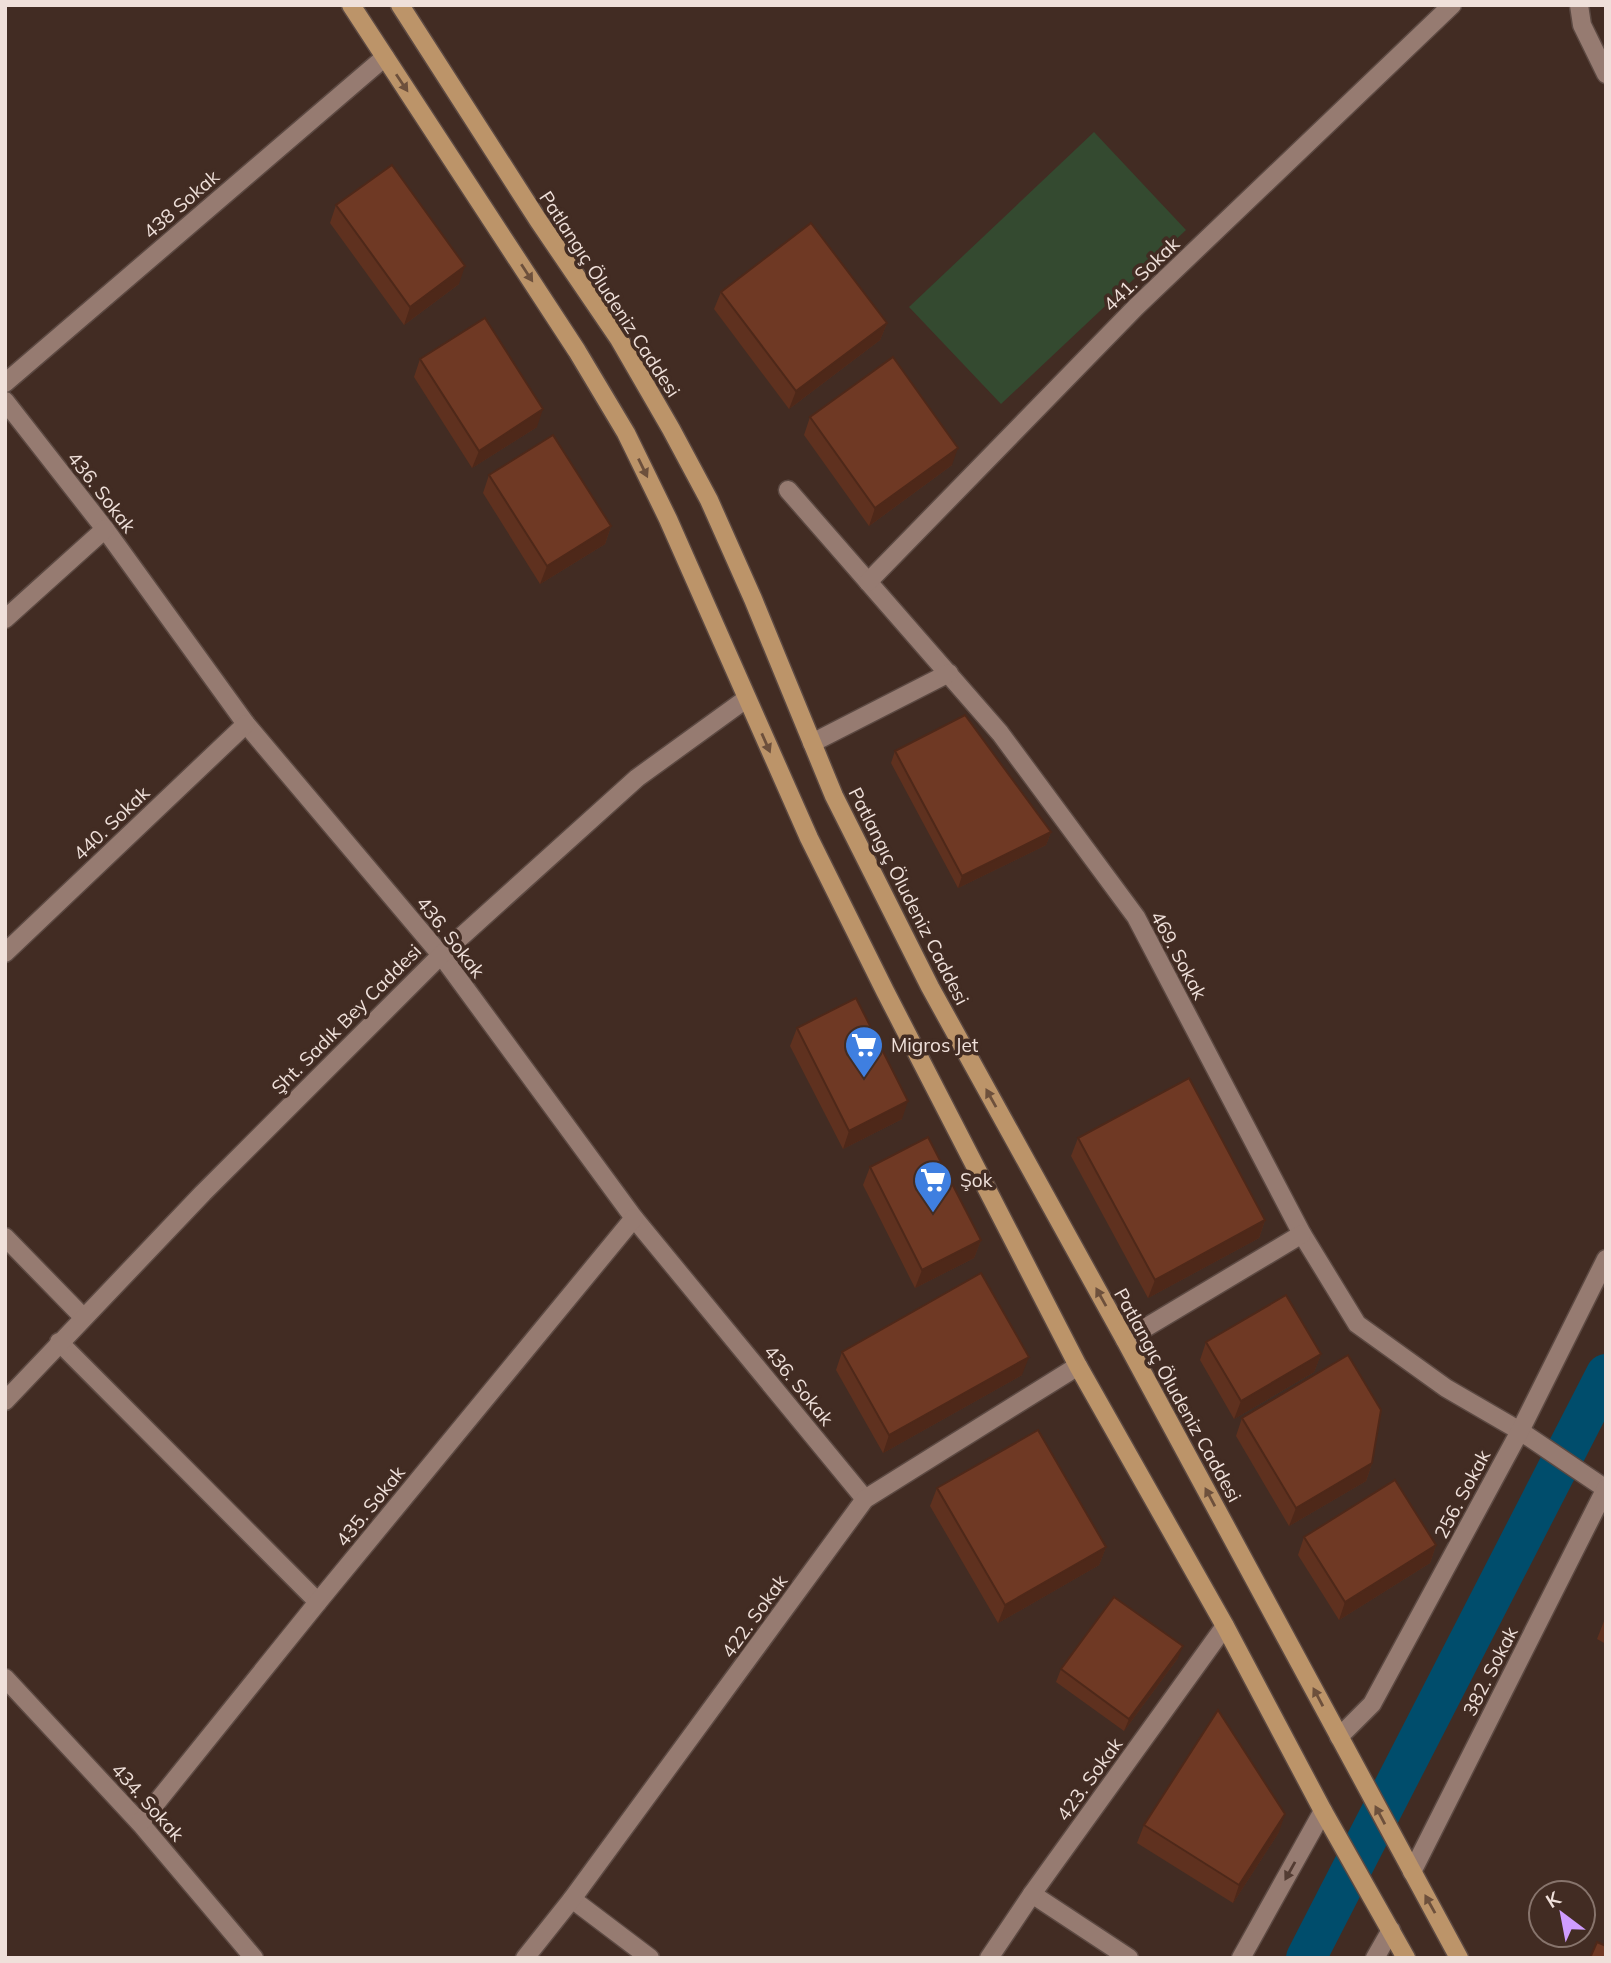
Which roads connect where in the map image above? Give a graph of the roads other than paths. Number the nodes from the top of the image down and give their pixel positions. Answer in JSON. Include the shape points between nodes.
{"nodes":[{"id":1,"x":351,"y":5,"type":"edge"},
{"id":2,"x":400,"y":5,"type":"edge"},
{"id":3,"x":1452,"y":5,"type":"edge"},
{"id":4,"x":1579,"y":5,"type":"edge"},
{"id":5,"x":385,"y":57,"type":"junction"},
{"id":6,"x":1606,"y":74,"type":"edge"},
{"id":7,"x":5,"y":383,"type":"edge"},
{"id":8,"x":5,"y":401,"type":"edge"},
{"id":9,"x":788,"y":489,"type":"dead end"},
{"id":10,"x":105,"y":529,"type":"junction"},
{"id":11,"x":868,"y":582,"type":"junction"},
{"id":12,"x":5,"y":619,"type":"edge"},
{"id":13,"x":949,"y":673,"type":"junction"},
{"id":14,"x":746,"y":698,"type":"junction"},
{"id":15,"x":246,"y":724,"type":"junction"},
{"id":16,"x":812,"y":743,"type":"junction"},
{"id":17,"x":5,"y":953,"type":"edge"},
{"id":18,"x":440,"y":955,"type":"junction"},
{"id":19,"x":634,"y":1218,"type":"junction"},
{"id":20,"x":1302,"y":1234,"type":"junction"},
{"id":21,"x":5,"y":1237,"type":"edge"},
{"id":22,"x":1606,"y":1259,"type":"edge"},
{"id":23,"x":83,"y":1317,"type":"junction"},
{"id":24,"x":1125,"y":1340,"type":"junction"},
{"id":25,"x":59,"y":1342,"type":"junction"},
{"id":26,"x":1078,"y":1366,"type":"junction"},
{"id":27,"x":5,"y":1401,"type":"edge"},
{"id":28,"x":1527,"y":1436,"type":"junction"},
{"id":29,"x":1602,"y":1487,"type":"edge"},
{"id":30,"x":865,"y":1499,"type":"junction"},
{"id":31,"x":318,"y":1602,"type":"junction"},
{"id":32,"x":1225,"y":1626,"type":"junction"},
{"id":33,"x":5,"y":1678,"type":"edge"},
{"id":34,"x":1339,"y":1737,"type":"junction"},
{"id":35,"x":1328,"y":1819,"type":"junction"},
{"id":36,"x":140,"y":1823,"type":"junction"},
{"id":37,"x":1412,"y":1872,"type":"junction"},
{"id":38,"x":1032,"y":1894,"type":"junction"},
{"id":39,"x":572,"y":1899,"type":"junction"},
{"id":40,"x":1391,"y":1930,"type":"junction"},
{"id":41,"x":254,"y":1958,"type":"edge"},
{"id":42,"x":525,"y":1958,"type":"edge"},
{"id":43,"x":650,"y":1958,"type":"edge"},
{"id":44,"x":989,"y":1958,"type":"edge"},
{"id":45,"x":1129,"y":1958,"type":"edge"},
{"id":46,"x":1241,"y":1958,"type":"edge"},
{"id":47,"x":1376,"y":1958,"type":"edge"},
{"id":48,"x":1406,"y":1958,"type":"edge"},
{"id":49,"x":1459,"y":1958,"type":"edge"}],
"edges":[{"from":1,"to":5,"type":"main road"},
{"from":2,"to":16,"type":"main road","name":"Patlangıç Öludeniz Caddesi","via":[[619,339],[671,429],[712,507]]},
{"from":3,"to":11,"type":"street","name":"441. Sokak","via":[[1136,307]]},
{"from":4,"to":6,"type":"street","via":[[1582,26]]},
{"from":5,"to":7,"type":"street","name":"438 Sokak"},
{"from":5,"to":14,"type":"main road","one_way":true,"via":[[626,433]]},
{"from":8,"to":10,"type":"street","name":"436. Sokak"},
{"from":9,"to":11,"type":"street","name":"469. Sokak"},
{"from":10,"to":12,"type":"street"},
{"from":10,"to":15,"type":"street","name":"436. Sokak"},
{"from":11,"to":13,"type":"street","name":"469. Sokak"},
{"from":13,"to":16,"type":"street"},
{"from":13,"to":20,"type":"street","name":"469. Sokak","via":[[1000,733],[1136,917]]},
{"from":14,"to":18,"type":"street","name":"Şht. Sadık Bey Caddesi","via":[[637,778]]},
{"from":14,"to":26,"type":"main road","one_way":true,"via":[[808,838]]},
{"from":15,"to":17,"type":"street","name":"440. Sokak"},
{"from":15,"to":18,"type":"street","name":"436. Sokak"},
{"from":24,"to":16,"type":"main road","name":"Patlangıç Öludeniz Caddesi","one_way":true,"via":[[930,987]]},
{"from":18,"to":19,"type":"street","name":"436. Sokak"},
{"from":18,"to":23,"type":"street","name":"Şht. Sadık Bey Caddesi"},
{"from":19,"to":30,"type":"street","name":"436. Sokak"},
{"from":19,"to":31,"type":"street","name":"435. Sokak"},
{"from":20,"to":24,"type":"street"},
{"from":20,"to":28,"type":"street","name":"469. Sokak","via":[[1357,1324],[1446,1388]]},
{"from":21,"to":23,"type":"street"},
{"from":22,"to":28,"type":"street","name":"256. Sokak"},
{"from":23,"to":25,"type":"street","name":"Şht. Sadık Bey Caddesi"},
{"from":34,"to":24,"type":"main road","name":"Patlangıç Öludeniz Caddesi","one_way":true},
{"from":25,"to":27,"type":"street","name":"Şht. Sadık Bey Caddesi"},
{"from":25,"to":31,"type":"street"},
{"from":26,"to":30,"type":"street","name":"422. Sokak"},
{"from":26,"to":32,"type":"main road"},
{"from":28,"to":29,"type":"street","name":"469. Sokak"},
{"from":28,"to":34,"type":"street","name":"256. Sokak","via":[[1372,1704]]},
{"from":29,"to":37,"type":"street","name":"382. Sokak"},
{"from":30,"to":39,"type":"street","name":"422. Sokak"},
{"from":31,"to":36,"type":"street","name":"435. Sokak"},
{"from":32,"to":35,"type":"main road"},
{"from":32,"to":38,"type":"street","name":"423. Sokak"},
{"from":33,"to":36,"type":"street","name":"434. Sokak"},
{"from":37,"to":34,"type":"main road","name":"Patlangıç Öludeniz Caddesi","one_way":true},
{"from":35,"to":40,"type":"main road"},
{"from":35,"to":46,"type":"street","one_way":true},
{"from":36,"to":41,"type":"street","name":"434. Sokak"},
{"from":49,"to":37,"type":"main road","name":"Patlangıç Öludeniz Caddesi","one_way":true},
{"from":38,"to":44,"type":"street","name":"423. Sokak"},
{"from":38,"to":45,"type":"street"},
{"from":39,"to":42,"type":"street","name":"422. Sokak"},
{"from":39,"to":43,"type":"street"},
{"from":40,"to":47,"type":"street"},
{"from":40,"to":48,"type":"main road"}]}
